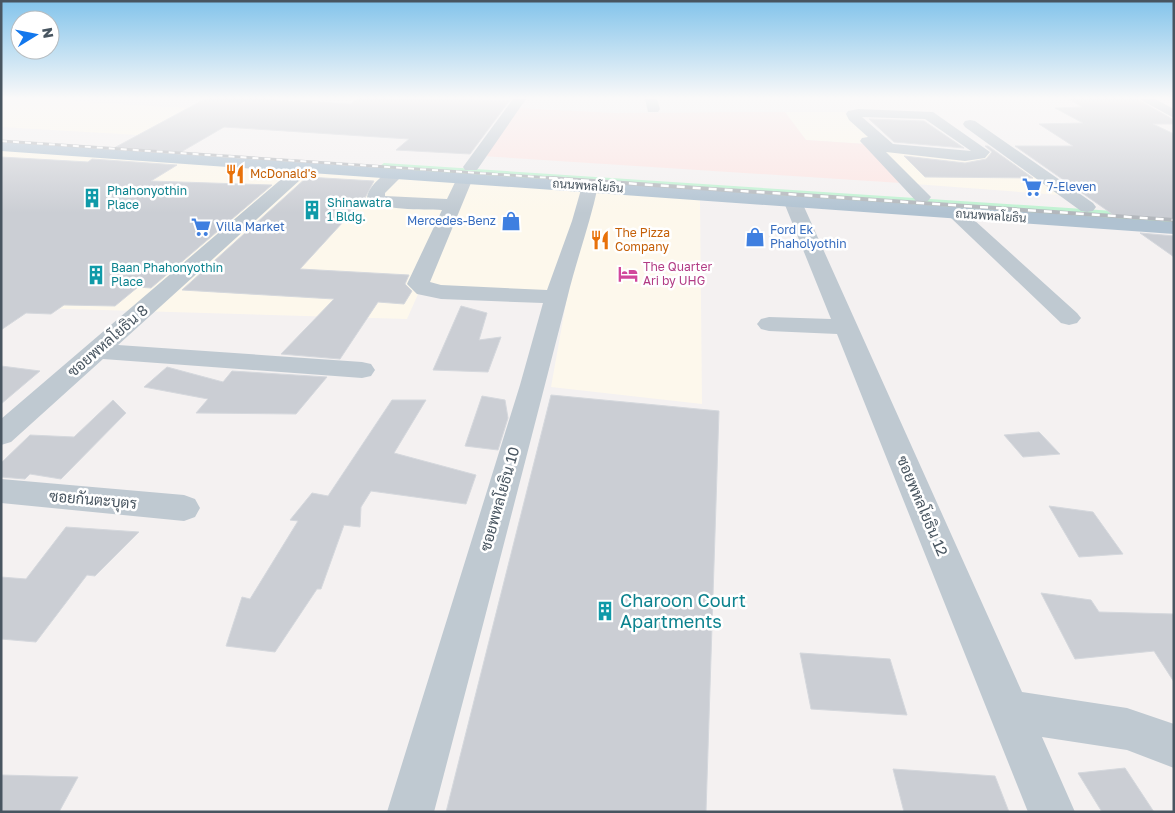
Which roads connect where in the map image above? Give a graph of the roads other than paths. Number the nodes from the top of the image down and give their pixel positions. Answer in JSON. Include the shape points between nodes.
{"nodes":[{"id":1,"x":493,"y":137,"type":"edge"},
{"id":2,"x":864,"y":137,"type":"edge"},
{"id":3,"x":877,"y":137,"type":"edge"},
{"id":4,"x":961,"y":137,"type":"edge"},
{"id":5,"x":988,"y":137,"type":"edge"},
{"id":6,"x":3,"y":143,"type":"edge"},
{"id":7,"x":970,"y":143,"type":"junction"},
{"id":8,"x":999,"y":145,"type":"junction"},
{"id":9,"x":311,"y":162,"type":"junction"},
{"id":10,"x":366,"y":165,"type":"junction"},
{"id":11,"x":468,"y":172,"type":"junction"},
{"id":12,"x":397,"y":173,"type":"junction"},
{"id":13,"x":592,"y":181,"type":"junction"},
{"id":14,"x":922,"y":197,"type":"junction"},
{"id":15,"x":792,"y":200,"type":"junction"},
{"id":16,"x":454,"y":204,"type":"junction"},
{"id":17,"x":1087,"y":207,"type":"junction"},
{"id":18,"x":1174,"y":212,"type":"edge"},
{"id":19,"x":957,"y":214,"type":"junction"},
{"id":20,"x":1174,"y":228,"type":"edge"},
{"id":21,"x":556,"y":297,"type":"junction"},
{"id":22,"x":1068,"y":318,"type":"dead end"},
{"id":23,"x":769,"y":324,"type":"dead end"},
{"id":24,"x":846,"y":327,"type":"junction"},
{"id":25,"x":96,"y":351,"type":"junction"},
{"id":26,"x":362,"y":370,"type":"dead end"},
{"id":27,"x":1,"y":408,"type":"edge"},
{"id":28,"x":30,"y":410,"type":"junction"},
{"id":29,"x":1,"y":435,"type":"edge"},
{"id":30,"x":1,"y":491,"type":"edge"},
{"id":31,"x":184,"y":508,"type":"dead end"},
{"id":32,"x":1010,"y":711,"type":"junction"},
{"id":33,"x":1174,"y":746,"type":"edge"},
{"id":34,"x":410,"y":812,"type":"edge"},
{"id":35,"x":1052,"y":812,"type":"edge"}],
"edges":[{"from":1,"to":11,"type":"street"},
{"from":2,"to":14,"type":"street"},
{"from":3,"to":7,"type":"street","via":[[889,148],[980,155],[982,152]]},
{"from":4,"to":7,"type":"street"},
{"from":5,"to":8,"type":"street"},
{"from":6,"to":9,"type":"main road","name":"ถนนพหลโยธิน"},
{"from":6,"to":9,"type":"main road","name":"ถนนพหลโยธิน","via":[[26,138]]},
{"from":7,"to":8,"type":"street"},
{"from":8,"to":17,"type":"street"},
{"from":9,"to":10,"type":"main road","name":"ถนนพหลโยธิน"},
{"from":9,"to":25,"type":"street","name":"ซอยพหลโยธิน 8"},
{"from":10,"to":11,"type":"main road","name":"ถนนพหลโยธิน"},
{"from":10,"to":12,"type":"main road","name":"ถนนพหลโยธิน"},
{"from":11,"to":12,"type":"main road","name":"ถนนพหลโยธิน"},
{"from":11,"to":13,"type":"main road","name":"ถนนพหลโยธิน"},
{"from":11,"to":16,"type":"street"},
{"from":12,"to":16,"type":"street","via":[[376,192],[376,198],[381,201]]},
{"from":13,"to":14,"type":"main road","name":"ถนนพหลโยธิน"},
{"from":13,"to":15,"type":"main road","name":"ถนนพหลโยธิน"},
{"from":13,"to":21,"type":"street","name":"ซอยพหลโยธิน 10"},
{"from":14,"to":17,"type":"main road","name":"ถนนพหลโยธิน"},
{"from":15,"to":19,"type":"main road","name":"ถนนพหลโยธิน"},
{"from":15,"to":24,"type":"street","name":"ซอยพหลโยธิน 12"},
{"from":16,"to":21,"type":"street","via":[[418,284],[441,292]]},
{"from":17,"to":18,"type":"main road","name":"ถนนพหลโยธิน"},
{"from":19,"to":20,"type":"main road","name":"ถนนพหลโยธิน"},
{"from":19,"to":22,"type":"street"},
{"from":21,"to":34,"type":"street","name":"ซอยพหลโยธิน 10","via":[[464,662]]},
{"from":23,"to":24,"type":"street"},
{"from":24,"to":32,"type":"street","name":"ซอยพหลโยธิน 12"},
{"from":25,"to":26,"type":"street"},
{"from":25,"to":28,"type":"street","name":"ซอยพหลโยธิน 8"},
{"from":27,"to":28,"type":"street"},
{"from":28,"to":29,"type":"street","name":"ซอยพหลโยธิน 8"},
{"from":30,"to":31,"type":"street","name":"ซอยกันตะบุตร"},
{"from":32,"to":33,"type":"street","via":[[1127,729]]},
{"from":32,"to":35,"type":"street","name":"ซอยพหลโยธิน 12"}]}
